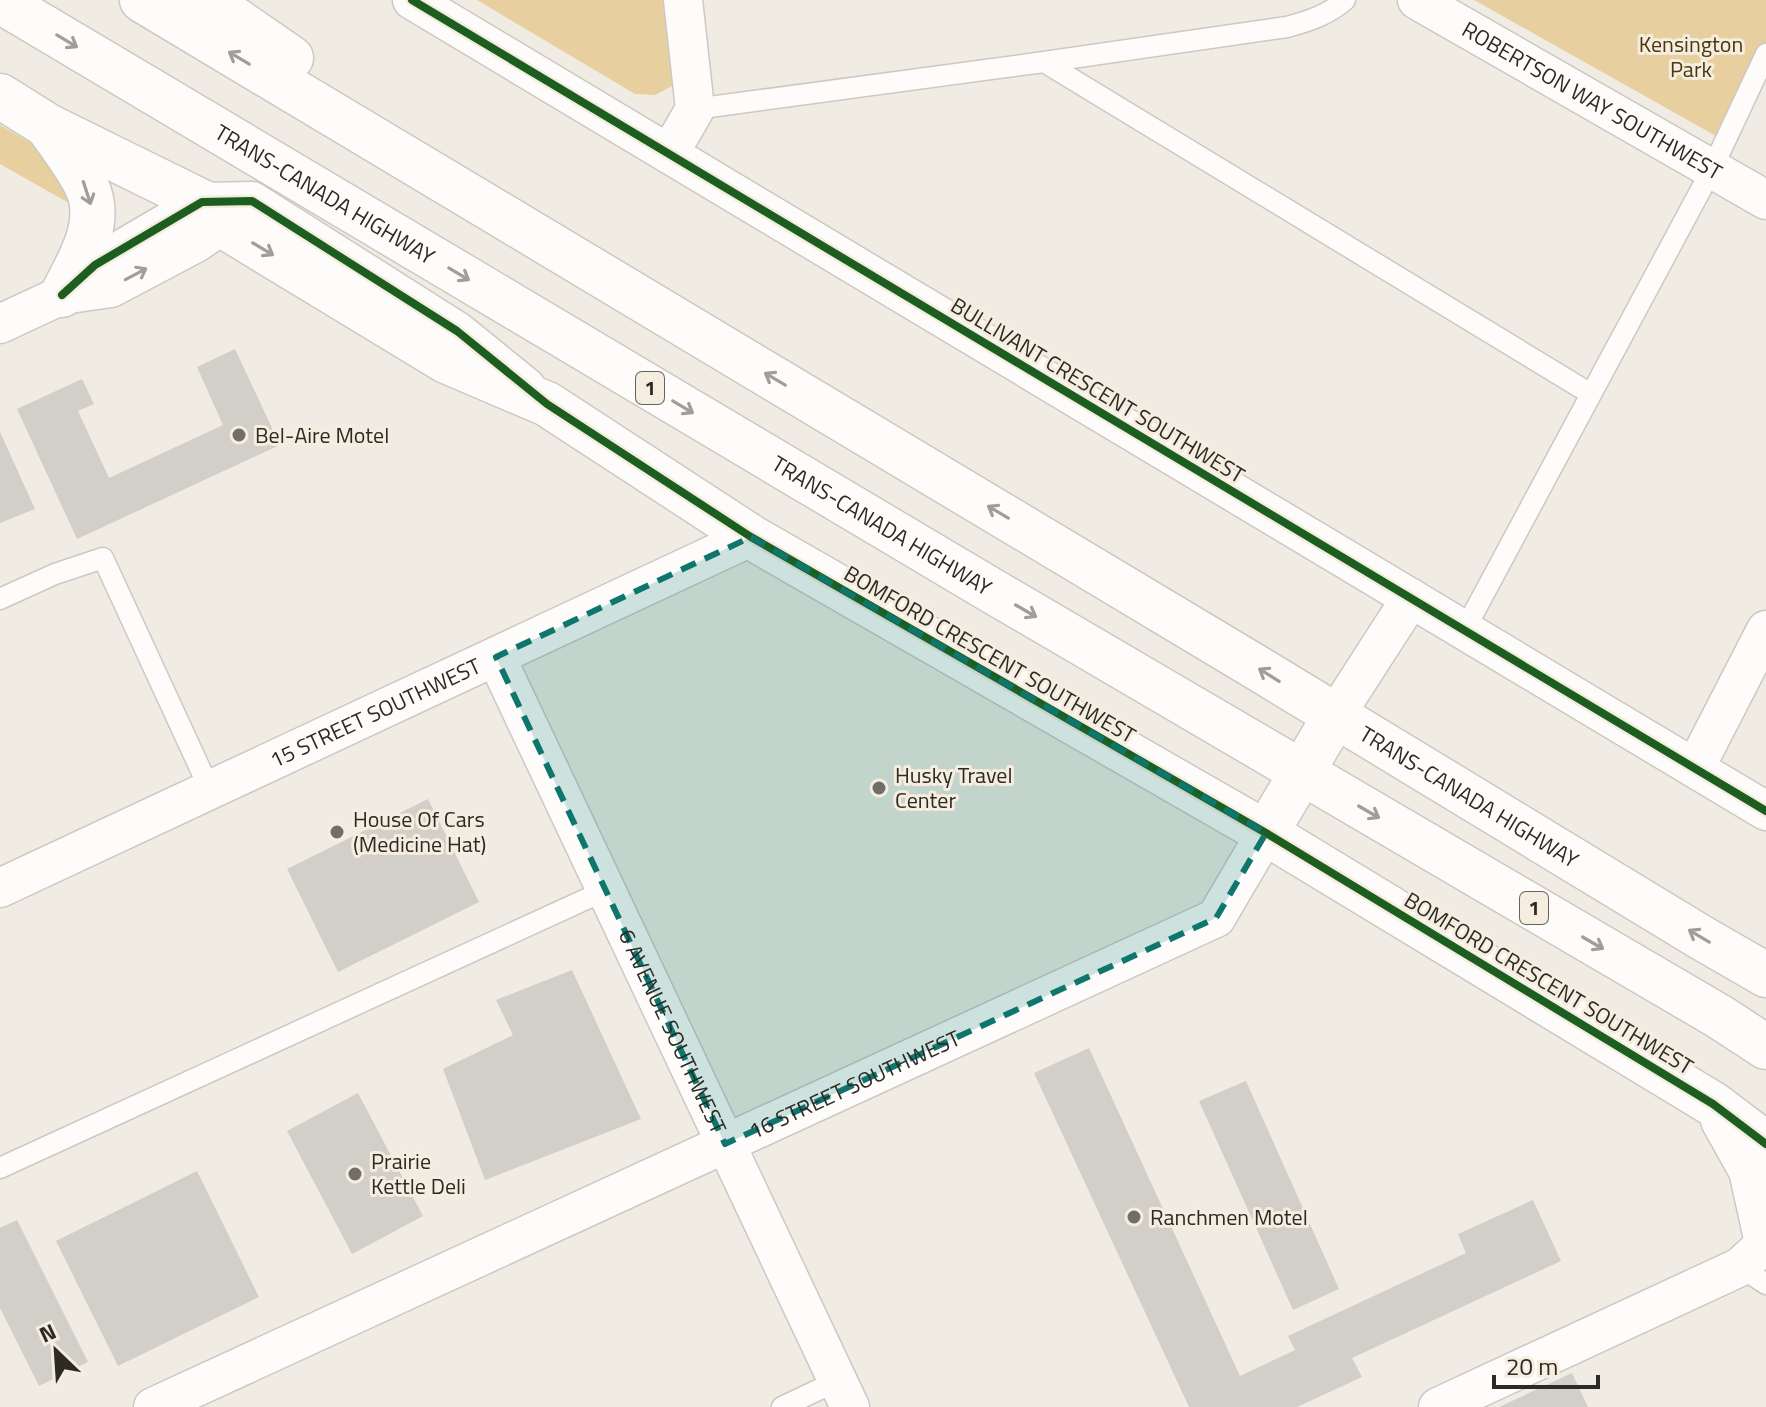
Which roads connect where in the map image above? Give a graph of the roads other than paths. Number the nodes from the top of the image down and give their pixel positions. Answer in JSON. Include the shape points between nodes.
{"nodes":[{"id":1,"x":142,"y":0,"type":"edge"},
{"id":2,"x":207,"y":0,"type":"edge"},
{"id":3,"x":412,"y":0,"type":"edge"},
{"id":4,"x":683,"y":0,"type":"edge"},
{"id":5,"x":1345,"y":0,"type":"edge"},
{"id":6,"x":1417,"y":0,"type":"edge"},
{"id":7,"x":0,"y":1,"type":"edge"},
{"id":8,"x":1766,"y":54,"type":"edge"},
{"id":9,"x":1044,"y":62,"type":"junction"},
{"id":10,"x":0,"y":96,"type":"edge"},
{"id":11,"x":695,"y":109,"type":"junction"},
{"id":12,"x":48,"y":126,"type":"junction"},
{"id":13,"x":669,"y":154,"type":"junction"},
{"id":14,"x":1712,"y":169,"type":"junction"},
{"id":15,"x":1766,"y":200,"type":"edge"},
{"id":16,"x":212,"y":214,"type":"junction"},
{"id":17,"x":621,"y":288,"type":"junction"},
{"id":18,"x":62,"y":295,"type":"junction"},
{"id":19,"x":0,"y":324,"type":"edge"},
{"id":20,"x":1591,"y":394,"type":"junction"},
{"id":21,"x":751,"y":537,"type":"junction"},
{"id":22,"x":1411,"y":598,"type":"junction"},
{"id":23,"x":0,"y":599,"type":"edge"},
{"id":24,"x":1465,"y":629,"type":"junction"},
{"id":25,"x":1766,"y":630,"type":"edge"},
{"id":26,"x":496,"y":657,"type":"junction"},
{"id":27,"x":1335,"y":716,"type":"junction"},
{"id":28,"x":1695,"y":768,"type":"junction"},
{"id":29,"x":1301,"y":772,"type":"junction"},
{"id":30,"x":210,"y":790,"type":"junction"},
{"id":31,"x":1766,"y":811,"type":"edge"},
{"id":32,"x":1266,"y":833,"type":"junction"},
{"id":33,"x":0,"y":888,"type":"edge"},
{"id":34,"x":606,"y":890,"type":"junction"},
{"id":35,"x":1766,"y":975,"type":"edge"},
{"id":36,"x":1766,"y":1047,"type":"edge"},
{"id":37,"x":1713,"y":1104,"type":"junction"},
{"id":38,"x":725,"y":1144,"type":"junction"},
{"id":39,"x":1766,"y":1144,"type":"edge"},
{"id":40,"x":0,"y":1168,"type":"edge"},
{"id":41,"x":1760,"y":1258,"type":"edge"},
{"id":42,"x":843,"y":1394,"type":"edge"},
{"id":43,"x":153,"y":1407,"type":"edge"},
{"id":44,"x":782,"y":1407,"type":"edge"},
{"id":45,"x":1438,"y":1407,"type":"edge"}],
"edges":[{"from":17,"to":1,"type":"main road","name":"TRANS-CANADA HIGHWAY","one_way":true},
{"from":2,"to":17,"type":"main road"},
{"from":3,"to":13,"type":"street","name":"BULLIVANT CRESCENT SOUTHWEST"},
{"from":4,"to":11,"type":"street"},
{"from":5,"to":9,"type":"lane","via":[[1311,21],[1287,27]]},
{"from":6,"to":14,"type":"street","name":"ROBERTSON WAY SOUTHWEST"},
{"from":7,"to":29,"type":"main road","name":"TRANS-CANADA HIGHWAY","number":"1","one_way":true},
{"from":8,"to":14,"type":"lane"},
{"from":9,"to":11,"type":"lane"},
{"from":9,"to":20,"type":"lane"},
{"from":10,"to":12,"type":"main road","name":"BOMFORD CRESCENT SOUTHWEST"},
{"from":11,"to":13,"type":"street"},
{"from":12,"to":16,"type":"main road","name":"BOMFORD CRESCENT SOUTHWEST"},
{"from":12,"to":18,"type":"main road","one_way":true,"via":[[88,189],[93,217],[88,244]]},
{"from":13,"to":22,"type":"street","name":"BULLIVANT CRESCENT SOUTHWEST"},
{"from":14,"to":15,"type":"street","name":"ROBERTSON WAY SOUTHWEST"},
{"from":14,"to":20,"type":"lane"},
{"from":16,"to":18,"type":"street","via":[[95,265]]},
{"from":16,"to":21,"type":"main road","name":"BOMFORD CRESCENT SOUTHWEST","via":[[446,361],[547,404]]},
{"from":27,"to":17,"type":"main road","name":"TRANS-CANADA HIGHWAY","one_way":true},
{"from":18,"to":19,"type":"street"},
{"from":20,"to":24,"type":"lane"},
{"from":21,"to":26,"type":"street","name":"15 STREET SOUTHWEST"},
{"from":21,"to":32,"type":"main road","name":"BOMFORD CRESCENT SOUTHWEST"},
{"from":22,"to":24,"type":"street","name":"BULLIVANT CRESCENT SOUTHWEST"},
{"from":22,"to":27,"type":"street","name":"16 STREET SOUTHWEST"},
{"from":23,"to":30,"type":"lane","via":[[103,558]]},
{"from":24,"to":28,"type":"street","name":"BULLIVANT CRESCENT SOUTHWEST"},
{"from":25,"to":28,"type":"street"},
{"from":26,"to":30,"type":"street","name":"15 STREET SOUTHWEST"},
{"from":26,"to":34,"type":"street","name":"6 AVENUE SOUTHWEST"},
{"from":27,"to":29,"type":"main road","name":"16 STREET SOUTHWEST"},
{"from":35,"to":27,"type":"main road","name":"TRANS-CANADA HIGHWAY","one_way":true},
{"from":28,"to":31,"type":"street","name":"BULLIVANT CRESCENT SOUTHWEST"},
{"from":29,"to":32,"type":"main road","name":"16 STREET SOUTHWEST"},
{"from":29,"to":36,"type":"main road","name":"TRANS-CANADA HIGHWAY","number":"1","one_way":true},
{"from":30,"to":33,"type":"street","name":"15 STREET SOUTHWEST"},
{"from":32,"to":37,"type":"main road","name":"BOMFORD CRESCENT SOUTHWEST"},
{"from":32,"to":38,"type":"street","name":"16 STREET SOUTHWEST","via":[[1216,918]]},
{"from":34,"to":38,"type":"street","name":"6 AVENUE SOUTHWEST"},
{"from":34,"to":40,"type":"lane"},
{"from":37,"to":39,"type":"main road","name":"BOMFORD CRESCENT SOUTHWEST"},
{"from":37,"to":41,"type":"main road","via":[[1751,1170]]},
{"from":38,"to":42,"type":"street","name":"6 AVENUE SOUTHWEST"},
{"from":38,"to":43,"type":"street","name":"16 STREET SOUTHWEST"},
{"from":41,"to":45,"type":"street"},
{"from":42,"to":44,"type":"lane"}]}
